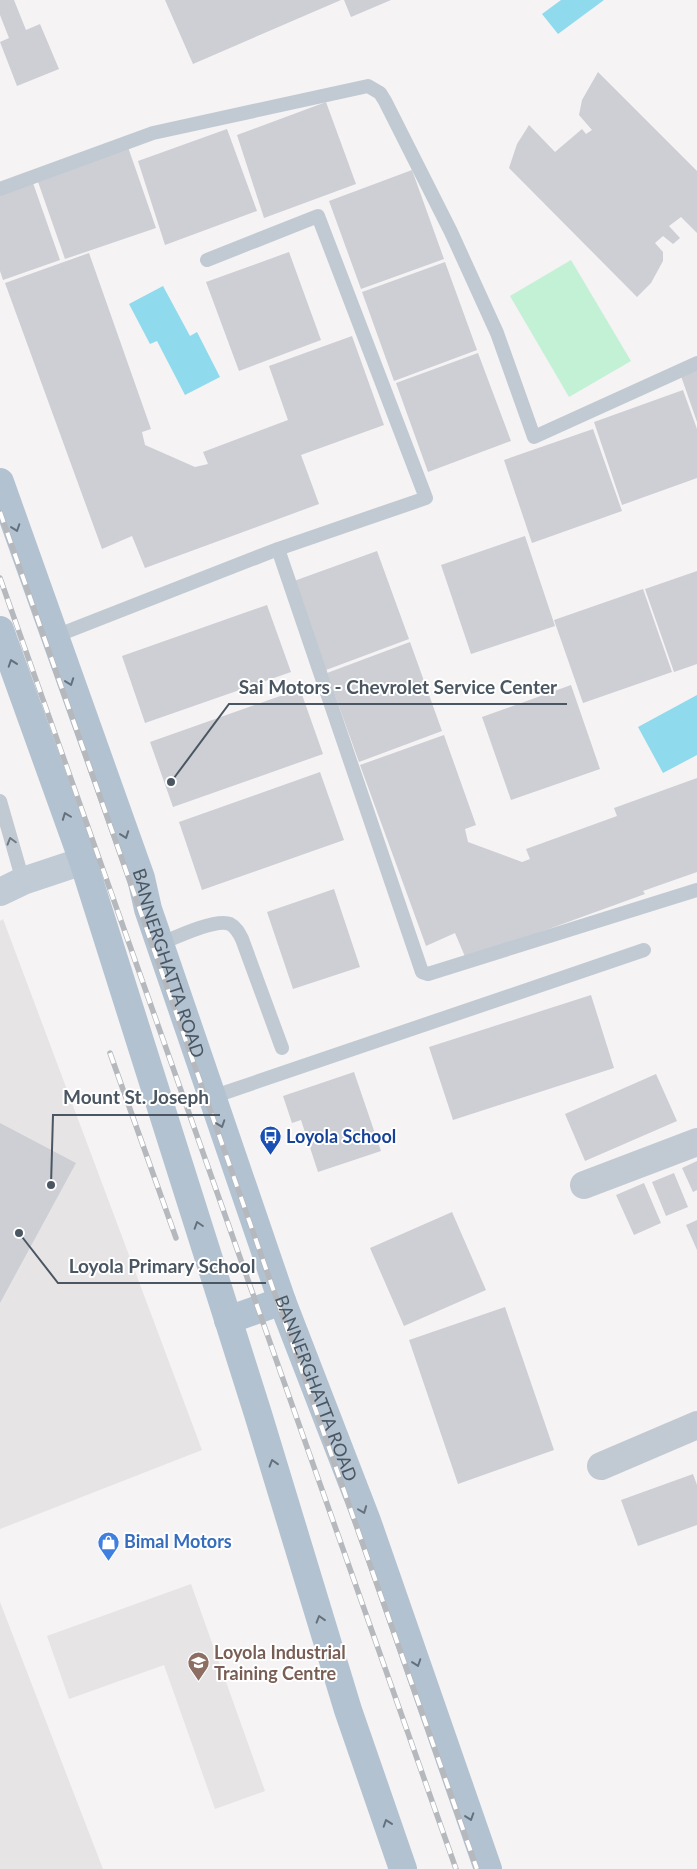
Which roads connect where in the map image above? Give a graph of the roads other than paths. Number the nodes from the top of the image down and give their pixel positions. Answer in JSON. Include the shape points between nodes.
{"nodes":[{"id":1,"x":0,"y":189,"type":"edge"},
{"id":2,"x":207,"y":260,"type":"dead end"},
{"id":3,"x":697,"y":363,"type":"edge"},
{"id":4,"x":0,"y":482,"type":"edge"},
{"id":5,"x":278,"y":549,"type":"junction"},
{"id":6,"x":0,"y":630,"type":"edge"},
{"id":7,"x":53,"y":637,"type":"junction"},
{"id":8,"x":0,"y":801,"type":"edge"},
{"id":9,"x":83,"y":861,"type":"junction"},
{"id":10,"x":11,"y":887,"type":"edge"},
{"id":11,"x":697,"y":890,"type":"edge"},
{"id":12,"x":160,"y":944,"type":"junction"},
{"id":13,"x":644,"y":950,"type":"dead end"},
{"id":14,"x":282,"y":1048,"type":"dead end"},
{"id":15,"x":212,"y":1097,"type":"junction"},
{"id":16,"x":697,"y":1142,"type":"edge"},
{"id":17,"x":584,"y":1186,"type":"dead end"},
{"id":18,"x":282,"y":1301,"type":"junction"},
{"id":19,"x":228,"y":1320,"type":"junction"},
{"id":20,"x":697,"y":1425,"type":"edge"},
{"id":21,"x":601,"y":1466,"type":"dead end"},
{"id":22,"x":403,"y":1869,"type":"edge"},
{"id":23,"x":488,"y":1869,"type":"edge"}],
"edges":[{"from":1,"to":3,"type":"lane","via":[[153,133],[368,86],[385,100],[452,232],[497,333],[534,437]]},
{"from":2,"to":5,"type":"lane","via":[[318,216],[426,498]]},
{"from":4,"to":7,"type":"main road","name":"BANNERGHATTA ROAD","one_way":true},
{"from":5,"to":7,"type":"lane"},
{"from":5,"to":11,"type":"lane","via":[[422,972],[428,974]]},
{"from":9,"to":6,"type":"main road","one_way":true},
{"from":7,"to":12,"type":"main road","name":"BANNERGHATTA ROAD","one_way":true,"via":[[141,878]]},
{"from":10,"to":8,"type":"lane","one_way":true},
{"from":9,"to":10,"type":"main road"},
{"from":19,"to":9,"type":"main road","one_way":true},
{"from":12,"to":14,"type":"lane","via":[[214,924],[232,924],[242,939]]},
{"from":12,"to":15,"type":"main road","name":"BANNERGHATTA ROAD"},
{"from":13,"to":15,"type":"lane"},
{"from":15,"to":18,"type":"main road","name":"BANNERGHATTA ROAD","one_way":true},
{"from":16,"to":17,"type":"street"},
{"from":18,"to":19,"type":"main road"},
{"from":18,"to":23,"type":"main road","name":"BANNERGHATTA ROAD","one_way":true,"via":[[367,1521]]},
{"from":22,"to":19,"type":"main road","one_way":true,"via":[[348,1710]]},
{"from":20,"to":21,"type":"street"}]}
